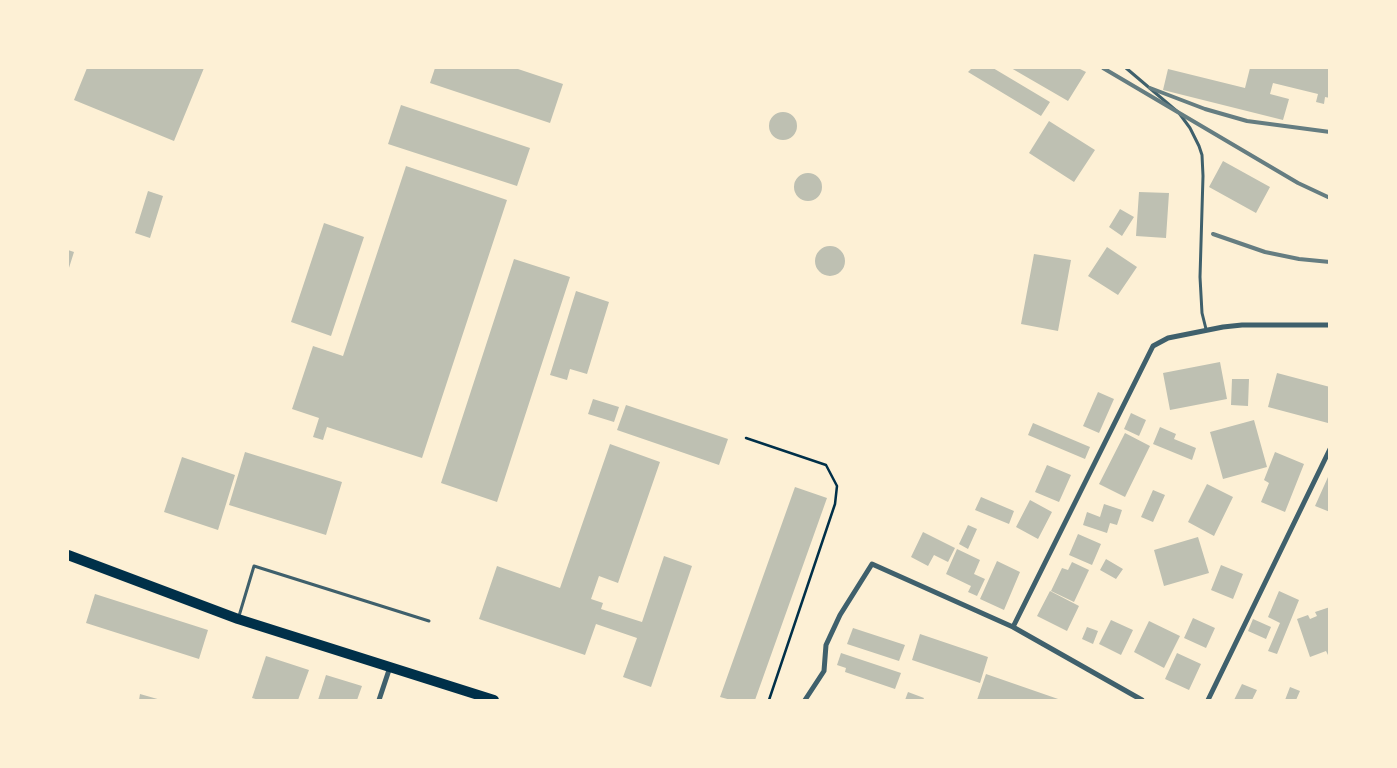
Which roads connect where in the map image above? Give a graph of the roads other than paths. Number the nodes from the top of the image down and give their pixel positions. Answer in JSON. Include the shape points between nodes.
{"nodes":[{"id":1,"x":1126,"y":68,"type":"edge"},
{"id":2,"x":1330,"y":325,"type":"edge"},
{"id":3,"x":1206,"y":330,"type":"junction"},
{"id":4,"x":1330,"y":449,"type":"edge"},
{"id":5,"x":68,"y":559,"type":"edge"},
{"id":6,"x":238,"y":619,"type":"junction"},
{"id":7,"x":429,"y":621,"type":"dead end"},
{"id":8,"x":1013,"y":627,"type":"junction"},
{"id":9,"x":390,"y":667,"type":"junction"},
{"id":10,"x":379,"y":700,"type":"edge"},
{"id":11,"x":494,"y":700,"type":"edge"},
{"id":12,"x":805,"y":700,"type":"edge"},
{"id":13,"x":1142,"y":700,"type":"edge"},
{"id":14,"x":1208,"y":700,"type":"edge"}],
"edges":[{"from":1,"to":3,"type":"lane","via":[[1179,113],[1199,146],[1203,176],[1200,277]]},
{"from":2,"to":3,"type":"street","via":[[1242,324]]},
{"from":3,"to":8,"type":"street","via":[[1168,338],[1153,346]]},
{"from":4,"to":14,"type":"street"},
{"from":5,"to":6,"type":"main road"},
{"from":6,"to":7,"type":"lane","via":[[254,566]]},
{"from":6,"to":9,"type":"main road"},
{"from":8,"to":12,"type":"street","via":[[872,564],[840,615],[826,644],[824,670]]},
{"from":8,"to":13,"type":"street"},
{"from":9,"to":10,"type":"street"},
{"from":9,"to":11,"type":"main road"}]}
